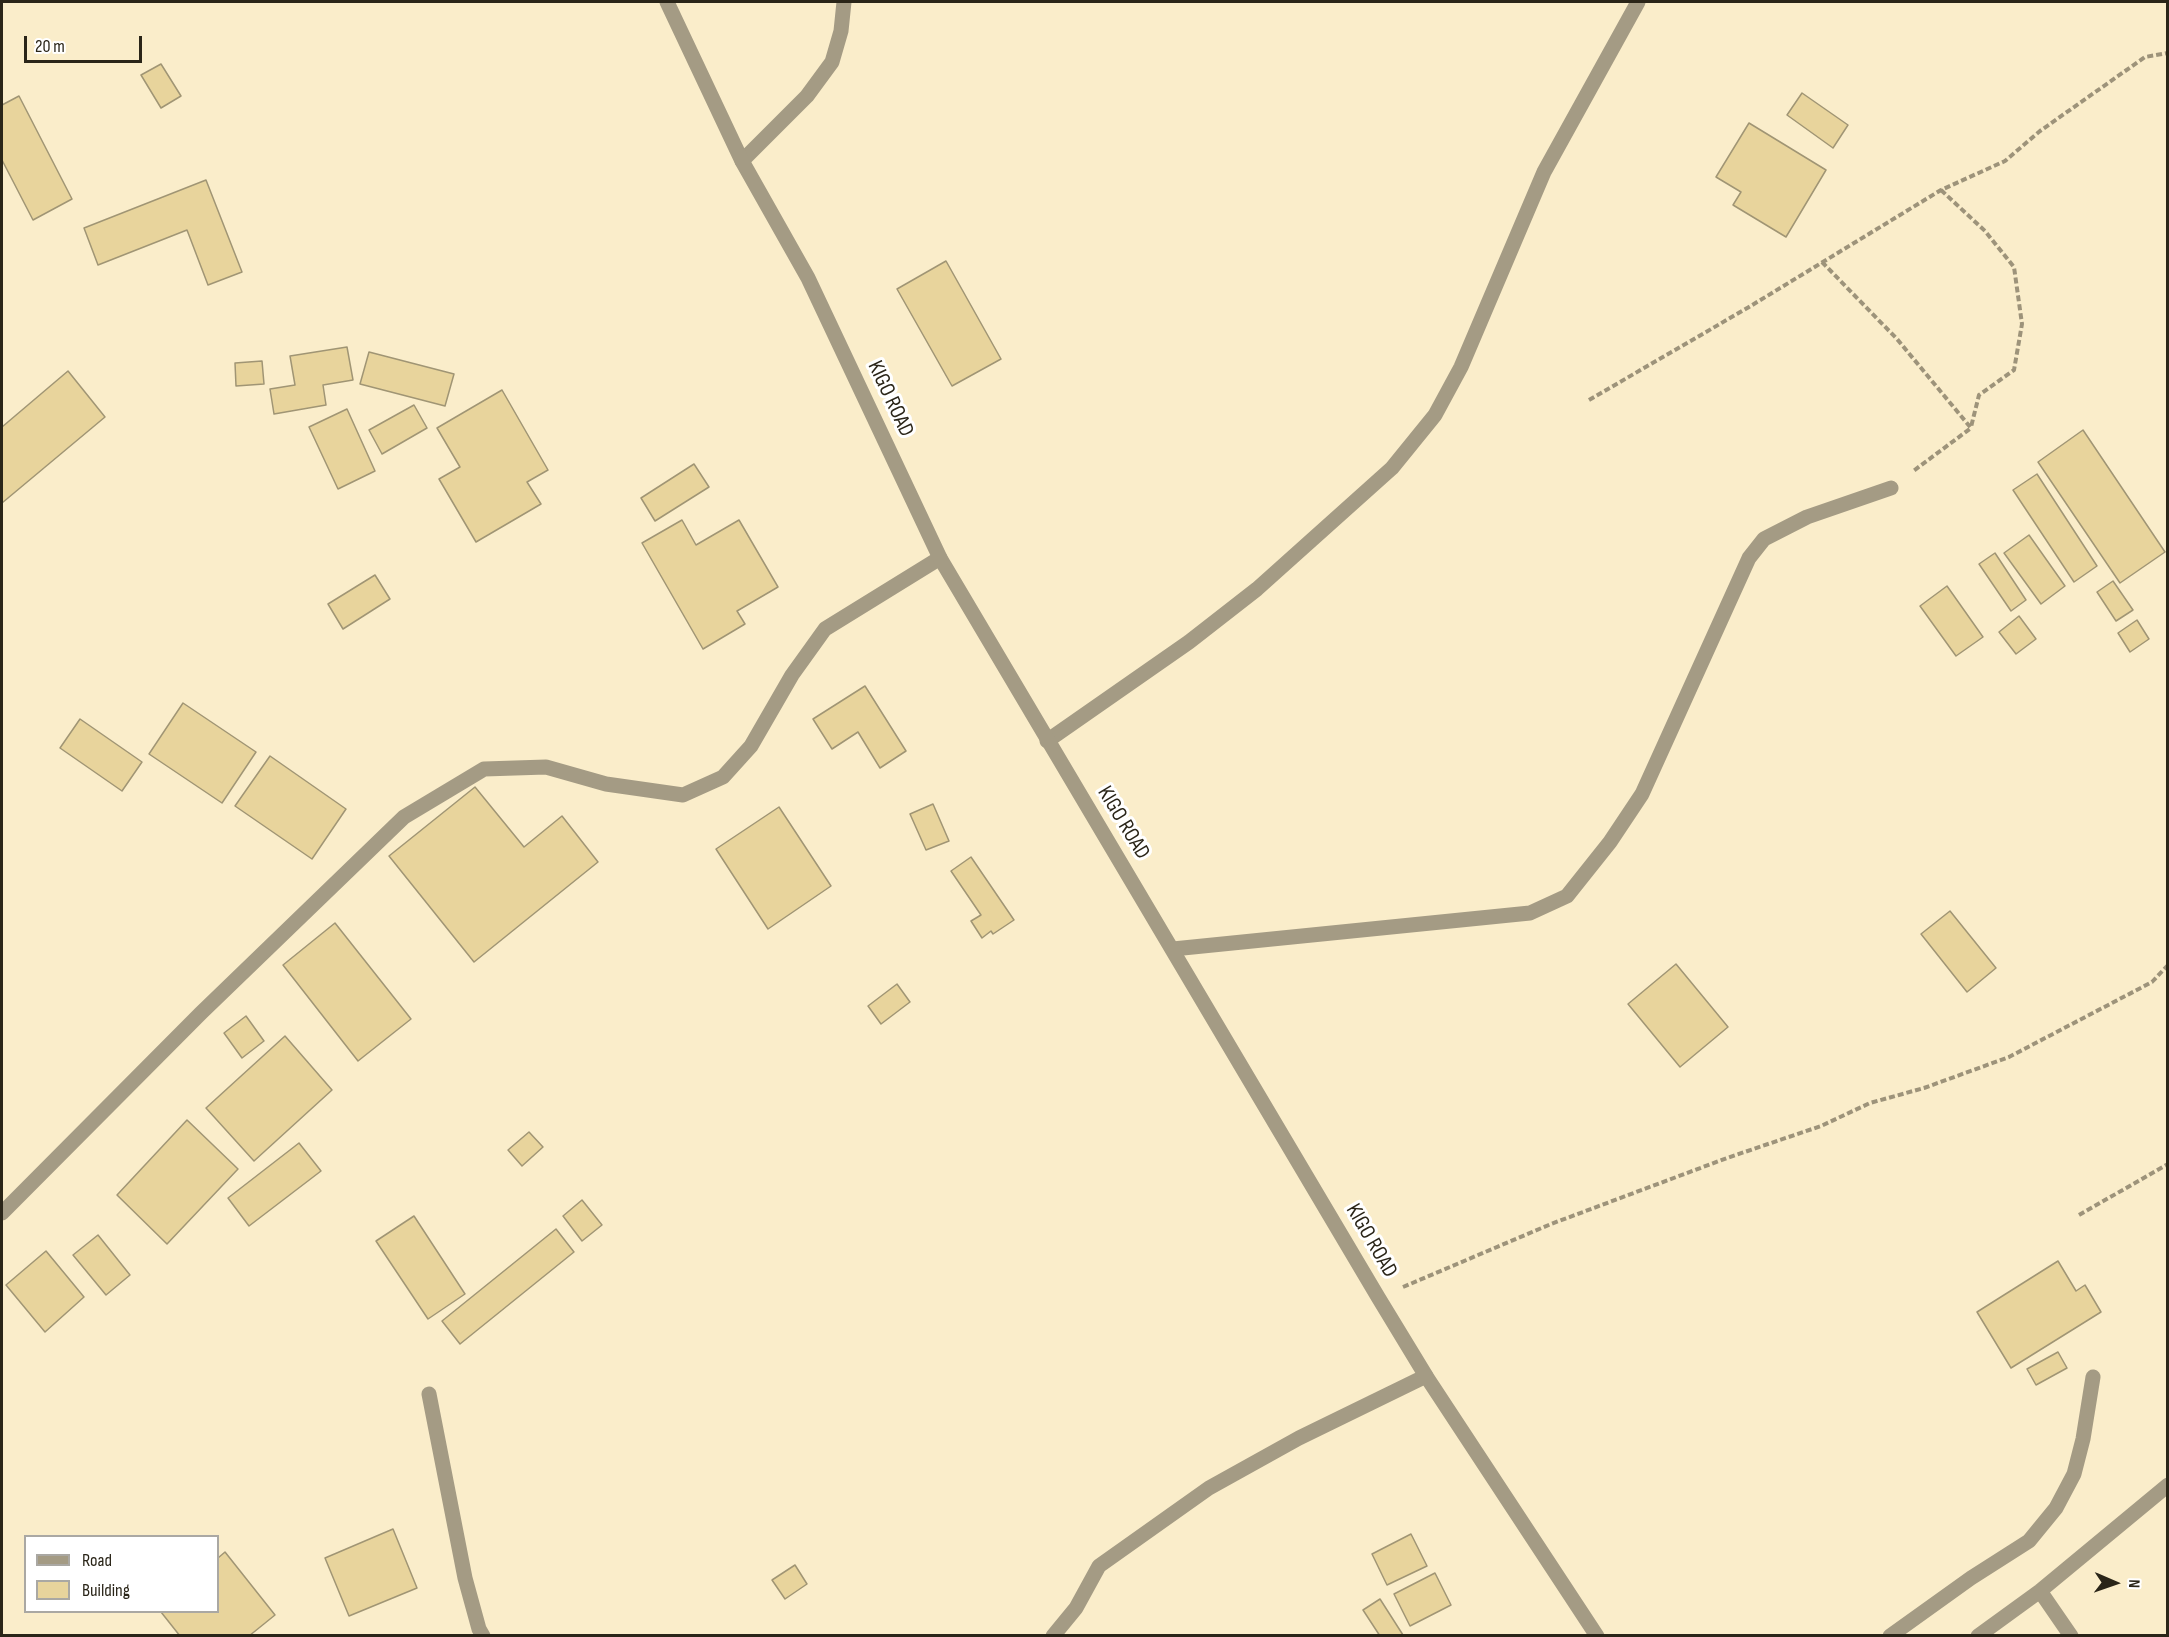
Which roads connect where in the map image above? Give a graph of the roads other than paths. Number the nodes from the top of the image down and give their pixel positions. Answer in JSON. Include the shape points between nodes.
{"nodes":[{"id":1,"x":667,"y":2,"type":"edge"},
{"id":2,"x":844,"y":2,"type":"edge"},
{"id":3,"x":1638,"y":2,"type":"edge"},
{"id":4,"x":742,"y":161,"type":"junction"},
{"id":5,"x":1891,"y":488,"type":"road end"},
{"id":6,"x":940,"y":558,"type":"junction"},
{"id":7,"x":1047,"y":741,"type":"junction"},
{"id":8,"x":1173,"y":949,"type":"junction"},
{"id":9,"x":2,"y":1213,"type":"edge"},
{"id":10,"x":1426,"y":1376,"type":"junction"},
{"id":11,"x":2093,"y":1377,"type":"dead end"},
{"id":12,"x":429,"y":1394,"type":"dead end"},
{"id":13,"x":2168,"y":1485,"type":"edge"},
{"id":14,"x":2040,"y":1591,"type":"junction"},
{"id":15,"x":483,"y":1635,"type":"edge"},
{"id":16,"x":1053,"y":1635,"type":"edge"},
{"id":17,"x":1598,"y":1635,"type":"edge"},
{"id":18,"x":1890,"y":1635,"type":"edge"},
{"id":19,"x":1978,"y":1635,"type":"edge"},
{"id":20,"x":2071,"y":1635,"type":"edge"}],
"edges":[{"from":1,"to":4,"type":"street","name":"KIGO ROAD"},
{"from":2,"to":4,"type":"street","via":[[832,62],[807,96]]},
{"from":3,"to":7,"type":"street","via":[[1544,172],[1461,367],[1436,415],[1392,468],[1257,589],[1189,642]]},
{"from":4,"to":6,"type":"street","name":"KIGO ROAD","via":[[808,278]]},
{"from":5,"to":8,"type":"street","via":[[1807,517],[1764,539],[1749,558],[1642,794],[1567,896],[1530,913]]},
{"from":6,"to":7,"type":"street","name":"KIGO ROAD"},
{"from":6,"to":9,"type":"street","via":[[825,629],[792,675],[751,746],[723,777],[683,795],[606,784],[546,767],[484,769],[404,817]]},
{"from":7,"to":8,"type":"street","name":"KIGO ROAD"},
{"from":8,"to":10,"type":"street","name":"KIGO ROAD"},
{"from":10,"to":16,"type":"street","via":[[1299,1438],[1209,1488],[1100,1566],[1076,1608]]},
{"from":10,"to":17,"type":"street","name":"KIGO ROAD"},
{"from":11,"to":18,"type":"street","via":[[2074,1474],[2056,1508],[2029,1542]]},
{"from":12,"to":15,"type":"street","via":[[465,1578]]},
{"from":13,"to":14,"type":"street"},
{"from":14,"to":19,"type":"street"},
{"from":14,"to":20,"type":"street"}]}
